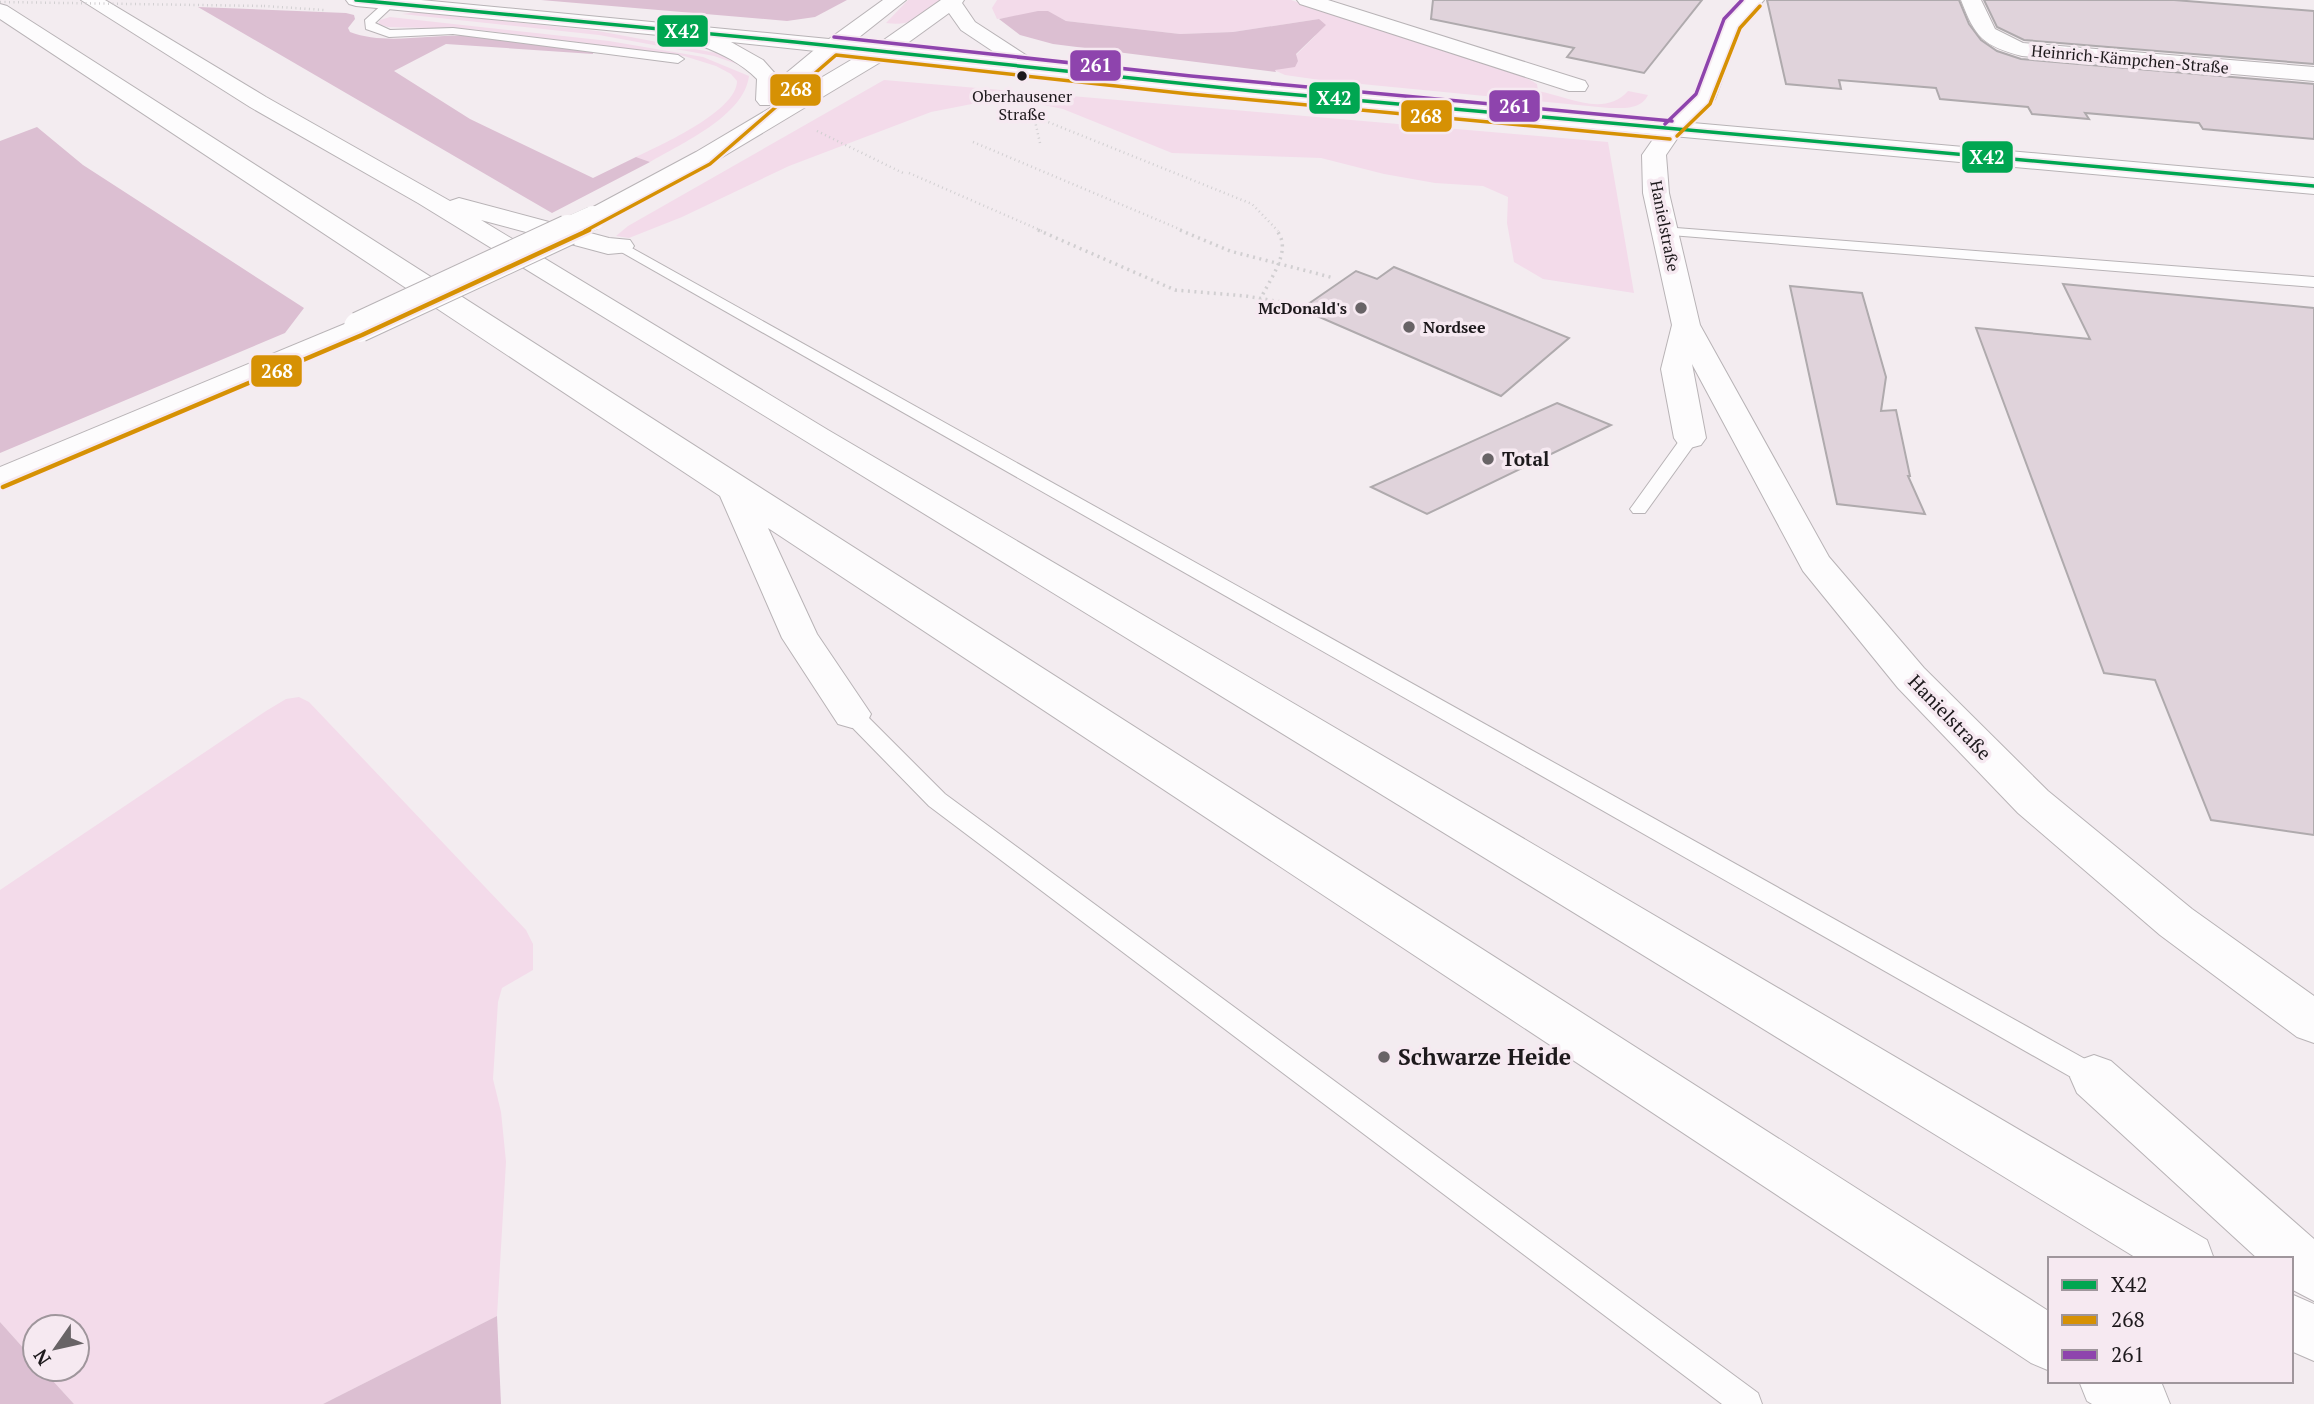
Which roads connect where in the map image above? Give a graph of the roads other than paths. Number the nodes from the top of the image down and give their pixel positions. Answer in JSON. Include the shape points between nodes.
{"nodes":[{"id":1,"x":91,"y":0,"type":"edge"},
{"id":2,"x":356,"y":0,"type":"edge"},
{"id":3,"x":896,"y":0,"type":"edge"},
{"id":4,"x":1307,"y":0,"type":"edge"},
{"id":5,"x":1754,"y":0,"type":"edge"},
{"id":6,"x":1972,"y":0,"type":"edge"},
{"id":7,"x":953,"y":2,"type":"edge"},
{"id":8,"x":390,"y":3,"type":"junction"},
{"id":9,"x":0,"y":10,"type":"edge"},
{"id":10,"x":686,"y":31,"type":"junction"},
{"id":11,"x":833,"y":46,"type":"junction"},
{"id":12,"x":881,"y":52,"type":"junction"},
{"id":13,"x":678,"y":59,"type":"dead end"},
{"id":14,"x":1038,"y":69,"type":"junction"},
{"id":15,"x":2314,"y":74,"type":"edge"},
{"id":16,"x":1577,"y":86,"type":"dead end"},
{"id":17,"x":768,"y":100,"type":"junction"},
{"id":18,"x":1671,"y":130,"type":"junction"},
{"id":19,"x":705,"y":157,"type":"junction"},
{"id":20,"x":2314,"y":186,"type":"edge"},
{"id":21,"x":427,"y":198,"type":"junction"},
{"id":22,"x":1663,"y":231,"type":"junction"},
{"id":23,"x":621,"y":246,"type":"joint"},
{"id":24,"x":2314,"y":282,"type":"edge"},
{"id":25,"x":1686,"y":326,"type":"junction"},
{"id":26,"x":1690,"y":438,"type":"joint"},
{"id":27,"x":0,"y":480,"type":"edge"},
{"id":28,"x":733,"y":487,"type":"junction"},
{"id":29,"x":1639,"y":509,"type":"dead end"},
{"id":30,"x":852,"y":714,"type":"joint"},
{"id":31,"x":2314,"y":1022,"type":"edge"},
{"id":32,"x":2094,"y":1077,"type":"joint"},
{"id":33,"x":2185,"y":1257,"type":"edge"},
{"id":34,"x":2314,"y":1275,"type":"edge"},
{"id":35,"x":2293,"y":1322,"type":"edge"},
{"id":36,"x":2314,"y":1334,"type":"edge"},
{"id":37,"x":2048,"y":1343,"type":"edge"},
{"id":38,"x":2110,"y":1383,"type":"edge"},
{"id":39,"x":1747,"y":1404,"type":"edge"},
{"id":40,"x":2142,"y":1404,"type":"edge"}],
"edges":[{"from":1,"to":21,"type":"main road"},
{"from":2,"to":8,"type":"main road"},
{"from":3,"to":11,"type":"main road"},
{"from":4,"to":16,"type":"main road"},
{"from":5,"to":18,"type":"main road","name":"Hanielstraße","via":[[1732,23],[1703,99]]},
{"from":6,"to":15,"type":"main road","name":"Heinrich-Kämpchen-Straße","via":[[1984,33],[2022,49]]},
{"from":7,"to":12,"type":"main road"},
{"from":7,"to":14,"type":"main road","via":[[968,26]]},
{"from":8,"to":10,"type":"main road"},
{"from":8,"to":13,"type":"lane","via":[[369,22],[370,27],[390,34],[453,31]]},
{"from":9,"to":28,"type":"main road"},
{"from":10,"to":11,"type":"main road"},
{"from":10,"to":17,"type":"main road","via":[[742,54],[758,66],[768,78]]},
{"from":11,"to":12,"type":"main road"},
{"from":11,"to":17,"type":"main road"},
{"from":12,"to":14,"type":"main road"},
{"from":12,"to":19,"type":"main road"},
{"from":14,"to":18,"type":"main road"},
{"from":17,"to":19,"type":"main road"},
{"from":18,"to":20,"type":"main road"},
{"from":18,"to":22,"type":"main road","name":"Hanielstraße","via":[[1654,155]]},
{"from":19,"to":27,"type":"main road","bridge":true,"via":[[593,218],[359,327]]},
{"from":21,"to":23,"type":"main road"},
{"from":21,"to":33,"type":"main road","via":[[805,430]]},
{"from":22,"to":24,"type":"lane"},
{"from":22,"to":25,"type":"main road","name":"Hanielstraße"},
{"from":23,"to":32,"type":"lane"},
{"from":25,"to":26,"type":"main road","name":"Hanielstraße","via":[[1676,369]]},
{"from":25,"to":31,"type":"main road","name":"Hanielstraße","via":[[1815,563],[1911,678],[2033,802],[2176,922]]},
{"from":26,"to":29,"type":"lane"},
{"from":28,"to":30,"type":"main road","via":[[800,638]]},
{"from":28,"to":37,"type":"main road"},
{"from":30,"to":39,"type":"lane","via":[[937,800]]},
{"from":32,"to":34,"type":"main road"},
{"from":35,"to":36,"type":"main road"},
{"from":38,"to":40,"type":"main road"}]}
